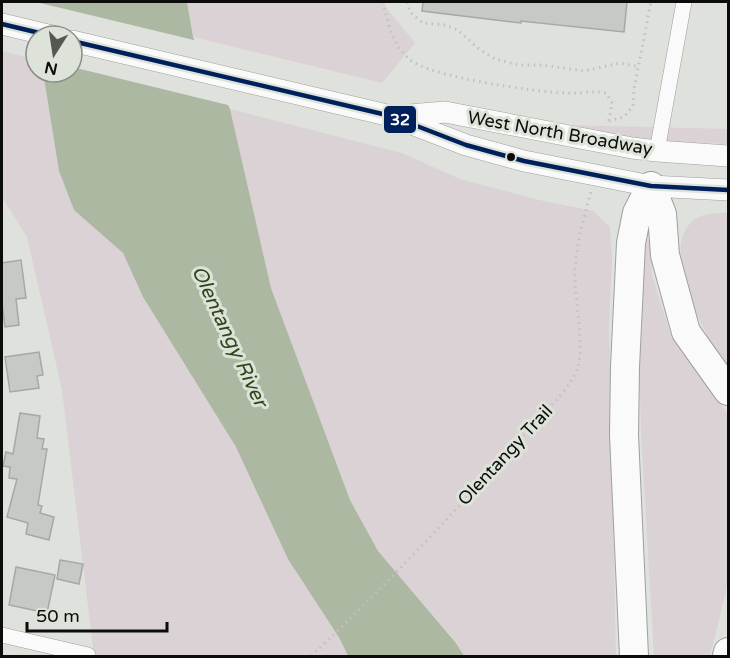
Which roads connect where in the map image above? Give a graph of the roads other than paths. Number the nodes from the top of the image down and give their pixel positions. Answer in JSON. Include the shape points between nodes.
{"nodes":[{"id":1,"x":684,"y":2,"type":"edge"},
{"id":2,"x":3,"y":24,"type":"edge"},
{"id":3,"x":24,"y":29,"type":"edge"},
{"id":4,"x":84,"y":44,"type":"edge"},
{"id":5,"x":392,"y":116,"type":"junction"},
{"id":6,"x":657,"y":151,"type":"junction"},
{"id":7,"x":729,"y":156,"type":"edge"},
{"id":8,"x":651,"y":186,"type":"junction"},
{"id":9,"x":729,"y":190,"type":"edge"},
{"id":10,"x":729,"y":391,"type":"edge"},
{"id":11,"x":2,"y":635,"type":"edge"},
{"id":12,"x":88,"y":655,"type":"dead end"},
{"id":13,"x":634,"y":657,"type":"edge"}],
"edges":[{"from":1,"to":6,"type":"street"},
{"from":2,"to":3,"type":"main road"},
{"from":4,"to":5,"type":"main road","name":"West North Broadway"},
{"from":5,"to":6,"type":"main road","name":"West North Broadway","via":[[445,112]]},
{"from":5,"to":8,"type":"main road","name":"West North Broadway","via":[[466,145],[524,161]]},
{"from":6,"to":7,"type":"main road","name":"West North Broadway"},
{"from":6,"to":8,"type":"main road"},
{"from":8,"to":9,"type":"main road","name":"West North Broadway"},
{"from":8,"to":10,"type":"highway","via":[[662,214],[665,255],[686,332]]},
{"from":8,"to":13,"type":"highway","via":[[637,213],[631,243],[625,367],[624,435]]},
{"from":11,"to":12,"type":"street"}]}
